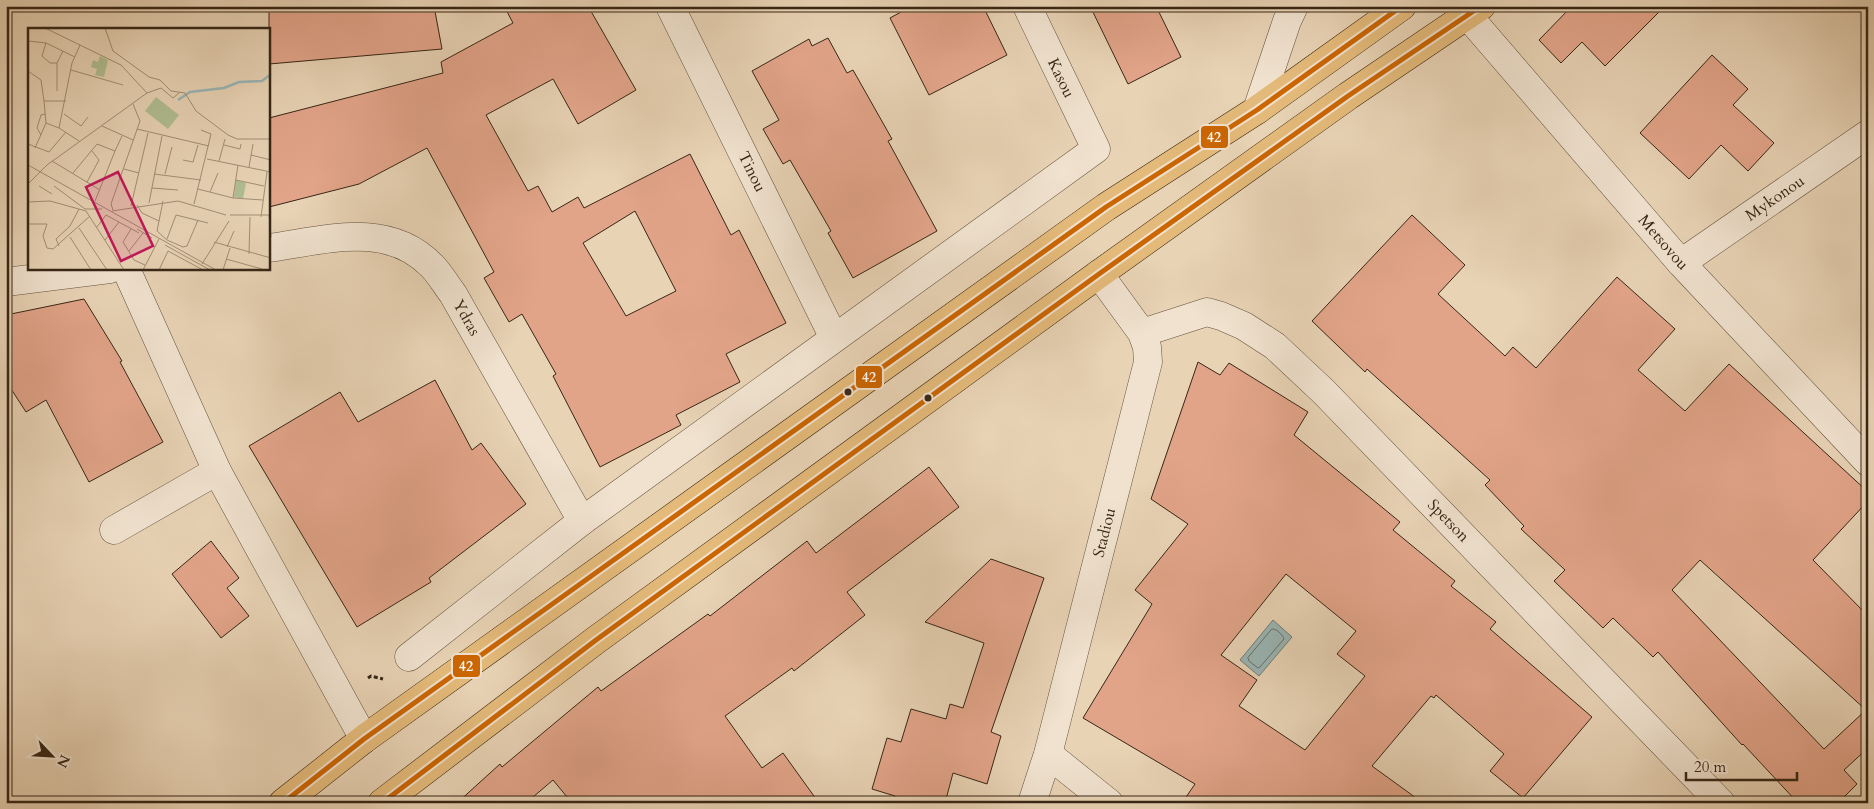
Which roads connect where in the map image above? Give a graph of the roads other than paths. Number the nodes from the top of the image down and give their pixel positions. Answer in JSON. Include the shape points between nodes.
{"nodes":[{"id":1,"x":670,"y":6,"type":"edge"},
{"id":2,"x":1027,"y":6,"type":"edge"},
{"id":3,"x":1294,"y":6,"type":"edge"},
{"id":4,"x":1402,"y":6,"type":"edge"},
{"id":5,"x":1474,"y":11,"type":"edge"},
{"id":6,"x":1256,"y":110,"type":"junction"},
{"id":7,"x":1868,"y":134,"type":"edge"},
{"id":8,"x":270,"y":248,"type":"edge"},
{"id":9,"x":1681,"y":263,"type":"junction"},
{"id":10,"x":102,"y":270,"type":"edge"},
{"id":11,"x":126,"y":270,"type":"edge"},
{"id":12,"x":1099,"y":274,"type":"junction"},
{"id":13,"x":6,"y":282,"type":"edge"},
{"id":14,"x":1142,"y":333,"type":"junction"},
{"id":15,"x":834,"y":338,"type":"junction"},
{"id":16,"x":1868,"y":462,"type":"edge"},
{"id":17,"x":217,"y":471,"type":"junction"},
{"id":18,"x":582,"y":521,"type":"junction"},
{"id":19,"x":114,"y":530,"type":"dead end"},
{"id":20,"x":409,"y":657,"type":"dead end"},
{"id":21,"x":364,"y":739,"type":"junction"},
{"id":22,"x":1048,"y":754,"type":"junction"},
{"id":23,"x":283,"y":803,"type":"edge"},
{"id":24,"x":382,"y":803,"type":"edge"},
{"id":25,"x":1032,"y":803,"type":"edge"},
{"id":26,"x":1110,"y":803,"type":"edge"},
{"id":27,"x":1721,"y":803,"type":"edge"}],
"edges":[{"from":1,"to":15,"type":"street","name":"Tinou"},
{"from":2,"to":15,"type":"street","name":"Kasou","via":[[1096,149]]},
{"from":3,"to":6,"type":"street"},
{"from":4,"to":6,"type":"main road"},
{"from":5,"to":9,"type":"street","name":"Metsovou"},
{"from":5,"to":12,"type":"main road","via":[[1348,96]]},
{"from":6,"to":21,"type":"main road","via":[[1106,207]]},
{"from":7,"to":9,"type":"street","name":"Mykonou"},
{"from":8,"to":18,"type":"street","name":"Ydras","via":[[350,237],[377,237],[399,243],[433,267],[453,294]]},
{"from":9,"to":16,"type":"street","name":"Metsovou"},
{"from":10,"to":13,"type":"street"},
{"from":11,"to":17,"type":"street"},
{"from":12,"to":14,"type":"street","name":"Stadiou"},
{"from":12,"to":24,"type":"main road","via":[[596,640]]},
{"from":14,"to":22,"type":"street","name":"Stadiou","via":[[1148,362],[1144,382]]},
{"from":14,"to":27,"type":"street","name":"Spetson","via":[[1208,312],[1244,326],[1274,346],[1324,392]]},
{"from":15,"to":18,"type":"street"},
{"from":17,"to":19,"type":"street"},
{"from":17,"to":21,"type":"street"},
{"from":18,"to":20,"type":"street"},
{"from":21,"to":23,"type":"main road"},
{"from":22,"to":25,"type":"street","name":"Stadiou"},
{"from":22,"to":26,"type":"street"}]}
